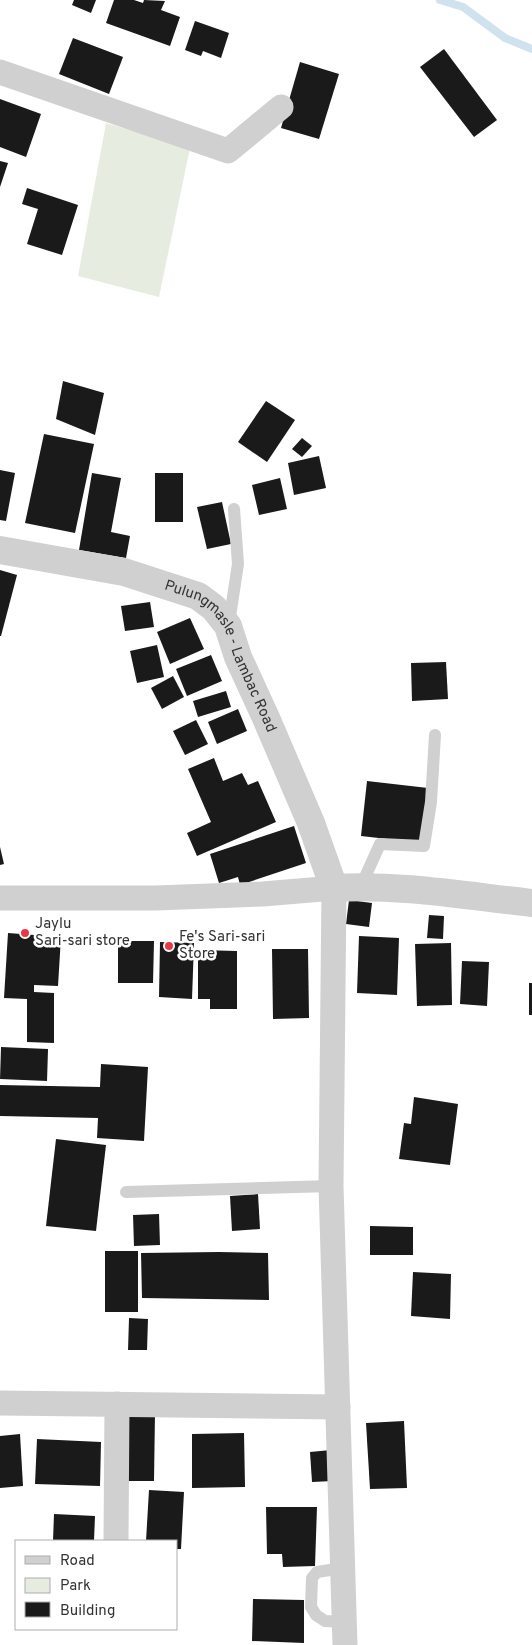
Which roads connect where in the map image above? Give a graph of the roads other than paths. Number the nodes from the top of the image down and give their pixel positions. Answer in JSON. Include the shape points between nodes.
{"nodes":[{"id":1,"x":0,"y":72,"type":"edge"},
{"id":2,"x":281,"y":107,"type":"dead end"},
{"id":3,"x":234,"y":509,"type":"dead end"},
{"id":4,"x":0,"y":550,"type":"edge"},
{"id":5,"x":228,"y":626,"type":"junction"},
{"id":6,"x":435,"y":735,"type":"dead end"},
{"id":7,"x":348,"y":887,"type":"junction"},
{"id":8,"x":0,"y":898,"type":"edge"},
{"id":9,"x":532,"y":903,"type":"edge"},
{"id":10,"x":331,"y":1186,"type":"junction"},
{"id":11,"x":126,"y":1192,"type":"dead end"},
{"id":12,"x":0,"y":1402,"type":"edge"},
{"id":13,"x":117,"y":1404,"type":"junction"},
{"id":14,"x":338,"y":1407,"type":"junction"},
{"id":15,"x":116,"y":1540,"type":"edge"},
{"id":16,"x":343,"y":1568,"type":"junction"},
{"id":17,"x":345,"y":1634,"type":"edge"}],
"edges":[{"from":1,"to":2,"type":"street","via":[[228,151]]},
{"from":3,"to":5,"type":"lane","via":[[238,564]]},
{"from":4,"to":5,"type":"street","name":"Pulungmasle - Lambac Road","via":[[124,572],[198,596],[214,608]]},
{"from":5,"to":7,"type":"street","name":"Pulungmasle - Lambac Road","via":[[238,657],[307,814]]},
{"from":6,"to":7,"type":"lane","via":[[431,802],[424,846],[380,844]]},
{"from":7,"to":8,"type":"street","via":[[156,898]]},
{"from":7,"to":9,"type":"street","via":[[435,892]]},
{"from":7,"to":10,"type":"street"},
{"from":10,"to":11,"type":"lane"},
{"from":10,"to":14,"type":"street"},
{"from":12,"to":13,"type":"street"},
{"from":13,"to":14,"type":"street"},
{"from":13,"to":15,"type":"street"},
{"from":14,"to":16,"type":"street"},
{"from":16,"to":17,"type":"street"},
{"from":16,"to":17,"type":"lane","via":[[317,1572],[312,1578],[311,1607],[316,1615]]}]}
